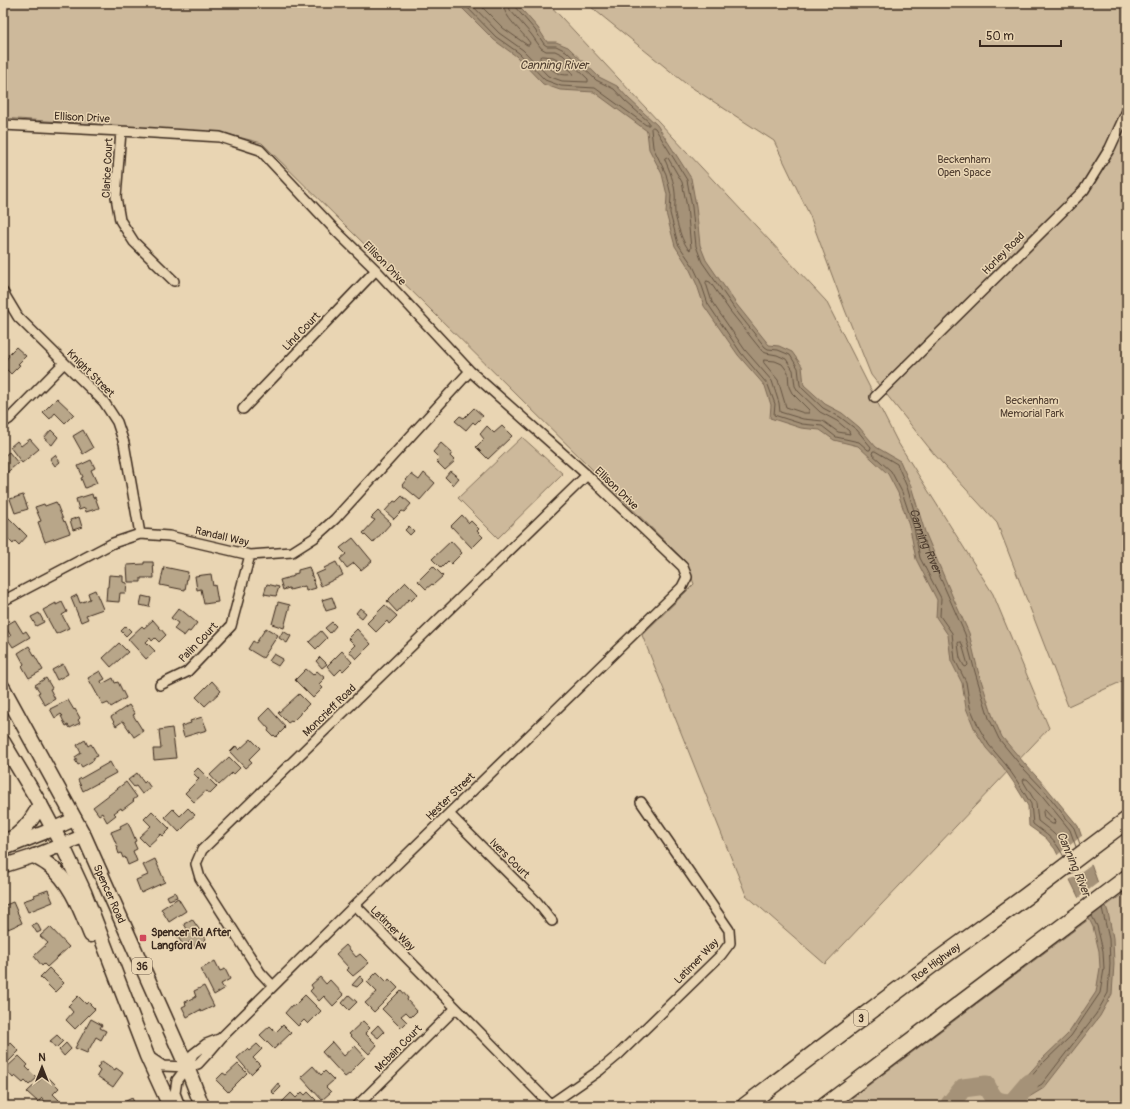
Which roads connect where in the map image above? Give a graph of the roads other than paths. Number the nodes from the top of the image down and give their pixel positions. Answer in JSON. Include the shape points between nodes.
{"nodes":[{"id":1,"x":1127,"y":112,"type":"edge"},
{"id":2,"x":3,"y":125,"type":"edge"},
{"id":3,"x":121,"y":131,"type":"junction"},
{"id":4,"x":376,"y":270,"type":"junction"},
{"id":5,"x":174,"y":280,"type":"dead end"},
{"id":6,"x":3,"y":292,"type":"edge"},
{"id":7,"x":64,"y":363,"type":"junction"},
{"id":8,"x":470,"y":371,"type":"junction"},
{"id":9,"x":875,"y":396,"type":"dead end"},
{"id":10,"x":243,"y":409,"type":"dead end"},
{"id":11,"x":3,"y":423,"type":"edge"},
{"id":12,"x":587,"y":476,"type":"junction"},
{"id":13,"x":140,"y":534,"type":"junction"},
{"id":14,"x":250,"y":555,"type":"junction"},
{"id":15,"x":683,"y":567,"type":"joint"},
{"id":16,"x":3,"y":601,"type":"edge"},
{"id":17,"x":160,"y":685,"type":"dead end"},
{"id":18,"x":3,"y":688,"type":"edge"},
{"id":19,"x":3,"y":742,"type":"edge"},
{"id":20,"x":641,"y":802,"type":"dead end"},
{"id":21,"x":40,"y":804,"type":"junction"},
{"id":22,"x":449,"y":814,"type":"junction"},
{"id":23,"x":74,"y":819,"type":"junction"},
{"id":24,"x":1123,"y":823,"type":"edge"},
{"id":25,"x":53,"y":829,"type":"junction"},
{"id":26,"x":84,"y":836,"type":"junction"},
{"id":27,"x":3,"y":842,"type":"edge"},
{"id":28,"x":61,"y":844,"type":"junction"},
{"id":29,"x":3,"y":849,"type":"edge"},
{"id":30,"x":34,"y":856,"type":"junction"},
{"id":31,"x":3,"y":866,"type":"edge"},
{"id":32,"x":1127,"y":878,"type":"edge"},
{"id":33,"x":354,"y":906,"type":"junction"},
{"id":34,"x":552,"y":920,"type":"dead end"},
{"id":35,"x":273,"y":986,"type":"junction"},
{"id":36,"x":123,"y":992,"type":"junction"},
{"id":37,"x":456,"y":1008,"type":"junction"},
{"id":38,"x":147,"y":1056,"type":"junction"},
{"id":39,"x":187,"y":1067,"type":"junction"},
{"id":40,"x":549,"y":1105,"type":"edge"},
{"id":41,"x":170,"y":1106,"type":"edge"},
{"id":42,"x":180,"y":1106,"type":"edge"},
{"id":43,"x":202,"y":1106,"type":"edge"},
{"id":44,"x":357,"y":1106,"type":"edge"},
{"id":45,"x":745,"y":1106,"type":"edge"},
{"id":46,"x":825,"y":1106,"type":"edge"}],
"edges":[{"from":1,"to":9,"type":"street","name":"Horley Road","via":[[1110,148],[1084,190]]},
{"from":2,"to":3,"type":"street","name":"Ellison Drive"},
{"from":3,"to":4,"type":"street","name":"Ellison Drive","via":[[220,137],[260,150]]},
{"from":3,"to":5,"type":"street","name":"Clarice Court","via":[[116,197],[120,220],[134,242]]},
{"from":4,"to":8,"type":"street","name":"Ellison Drive"},
{"from":4,"to":10,"type":"street","name":"Lind Court"},
{"from":6,"to":7,"type":"street","name":"Knight Street","via":[[18,317]]},
{"from":7,"to":11,"type":"street"},
{"from":7,"to":13,"type":"street","name":"Knight Street","via":[[104,402],[117,422],[124,443]]},
{"from":8,"to":12,"type":"street","name":"Ellison Drive"},
{"from":8,"to":14,"type":"street","name":"Randall Way","via":[[335,519],[314,538],[292,552]]},
{"from":12,"to":15,"type":"street","name":"Ellison Drive"},
{"from":12,"to":35,"type":"street","name":"Moncrieff Road","via":[[202,850],[196,864],[200,878],[260,972]]},
{"from":13,"to":14,"type":"street","name":"Randall Way","via":[[169,536]]},
{"from":13,"to":16,"type":"street","name":"Randall Way","via":[[113,543]]},
{"from":14,"to":17,"type":"street","name":"Palin Court","via":[[231,626],[187,672]]},
{"from":15,"to":22,"type":"street","name":"Hester Street","via":[[687,577],[682,587]]},
{"from":18,"to":23,"type":"main road","name":"Spencer Road","number":"36"},
{"from":19,"to":21,"type":"main road","number":"36"},
{"from":20,"to":40,"type":"street","name":"Latimer Way","via":[[729,930],[730,943],[721,955],[618,1055]]},
{"from":21,"to":25,"type":"main road","number":"36"},
{"from":21,"to":27,"type":"main road","via":[[31,820],[17,835]]},
{"from":22,"to":33,"type":"street","name":"Hester Street"},
{"from":22,"to":34,"type":"street","name":"Ivers Court"},
{"from":23,"to":25,"type":"main road"},
{"from":23,"to":26,"type":"main road","name":"Spencer Road","number":"36"},
{"from":24,"to":45,"type":"highway","name":"Roe Highway","number":"3"},
{"from":25,"to":28,"type":"main road","number":"36"},
{"from":25,"to":29,"type":"main road"},
{"from":26,"to":28,"type":"main road"},
{"from":26,"to":39,"type":"main road","name":"Spencer Road","number":"36"},
{"from":28,"to":30,"type":"main road"},
{"from":28,"to":36,"type":"main road","number":"36","via":[[84,892]]},
{"from":30,"to":31,"type":"main road"},
{"from":30,"to":36,"type":"main road","via":[[61,876],[85,921],[107,974]]},
{"from":32,"to":46,"type":"highway"},
{"from":33,"to":35,"type":"street","name":"Hester Street"},
{"from":33,"to":37,"type":"street","name":"Latimer Way"},
{"from":35,"to":39,"type":"street","name":"Hester Street","via":[[198,1064]]},
{"from":36,"to":38,"type":"main road","number":"36"},
{"from":37,"to":40,"type":"street","name":"Latimer Way"},
{"from":37,"to":44,"type":"street","name":"Mcbain Court"},
{"from":38,"to":39,"type":"street","via":[[163,1066]]},
{"from":38,"to":41,"type":"main road","number":"36"},
{"from":39,"to":42,"type":"street","via":[[178,1080],[175,1093]]},
{"from":39,"to":43,"type":"main road","name":"Spencer Road","number":"36"}]}
